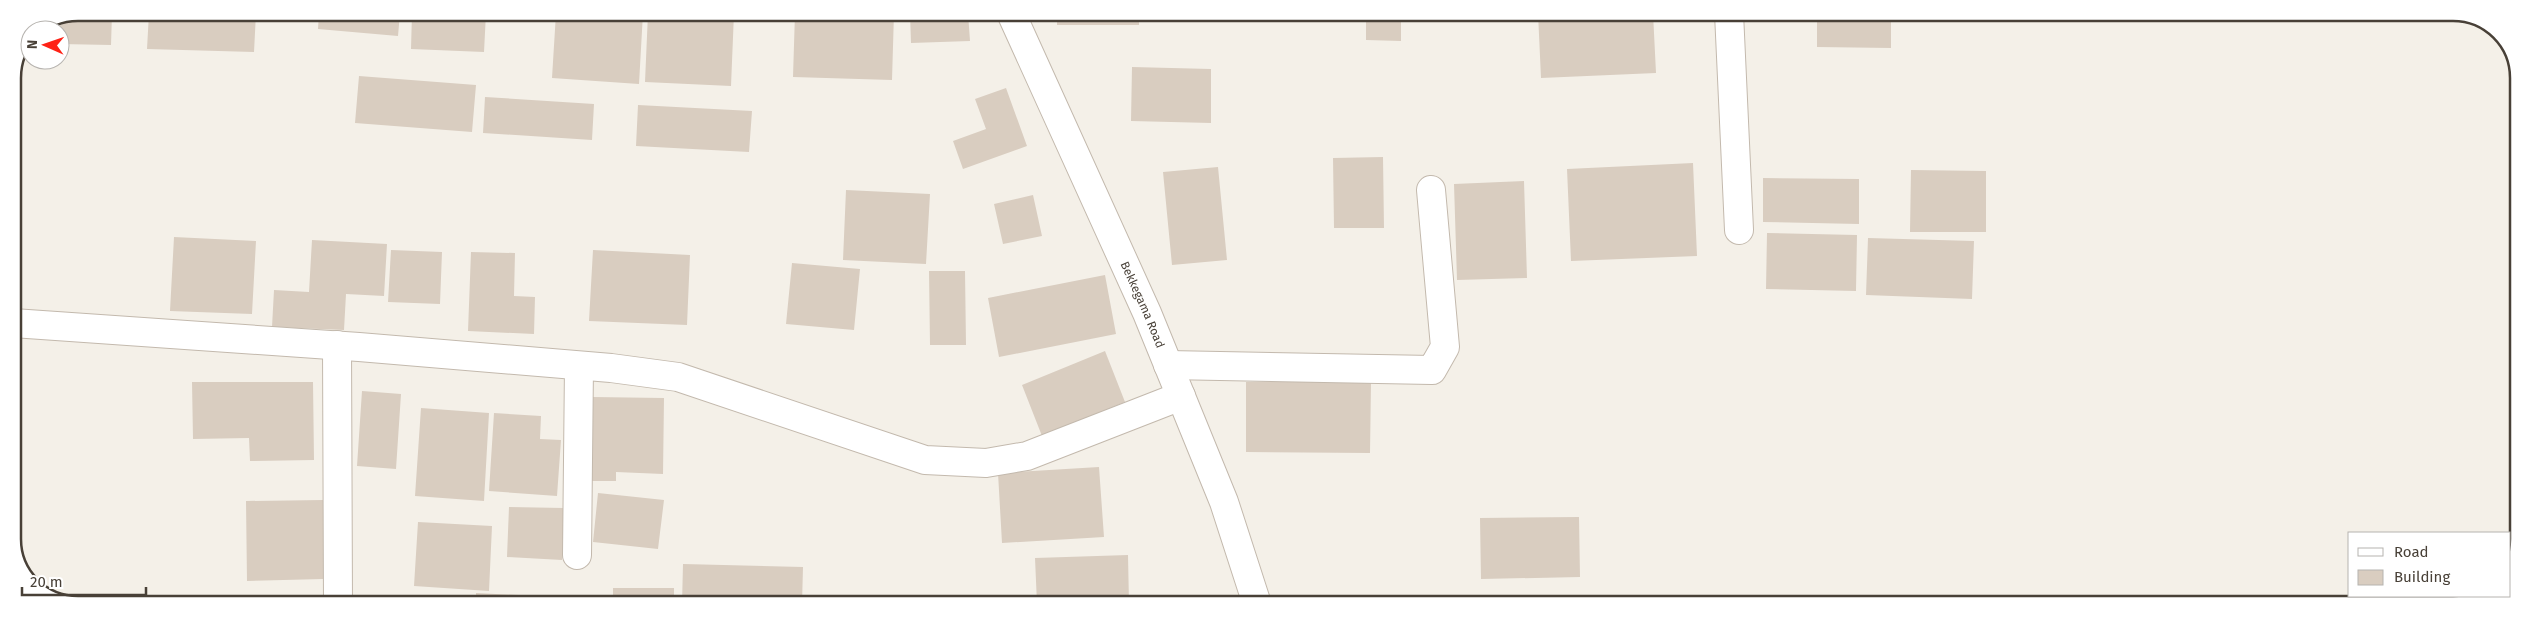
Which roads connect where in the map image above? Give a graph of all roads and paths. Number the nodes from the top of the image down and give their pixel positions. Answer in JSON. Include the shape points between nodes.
{"nodes":[{"id":1,"x":1015,"y":21,"type":"edge"},
{"id":2,"x":1729,"y":21,"type":"edge"},
{"id":3,"x":1432,"y":190,"type":"dead end"},
{"id":4,"x":1739,"y":230,"type":"dead end"},
{"id":5,"x":21,"y":324,"type":"edge"},
{"id":6,"x":337,"y":345,"type":"junction"},
{"id":7,"x":1168,"y":365,"type":"junction"},
{"id":8,"x":579,"y":366,"type":"junction"},
{"id":9,"x":1181,"y":396,"type":"junction"},
{"id":10,"x":577,"y":555,"type":"dead end"},
{"id":11,"x":338,"y":596,"type":"edge"},
{"id":12,"x":1254,"y":596,"type":"edge"}],
"edges":[{"from":1,"to":7,"type":"street","name":"Bekkegama Road"},
{"from":2,"to":4,"type":"street"},
{"from":3,"to":7,"type":"street","via":[[1445,347],[1432,370]]},
{"from":5,"to":6,"type":"street"},
{"from":6,"to":8,"type":"street"},
{"from":6,"to":11,"type":"street"},
{"from":7,"to":9,"type":"street","name":"Bekkegama Road"},
{"from":8,"to":9,"type":"street","via":[[678,377],[925,460],[986,463],[1027,456]]},
{"from":8,"to":10,"type":"street"},
{"from":9,"to":12,"type":"street","name":"Bekkegama Road","via":[[1224,502]]}]}
